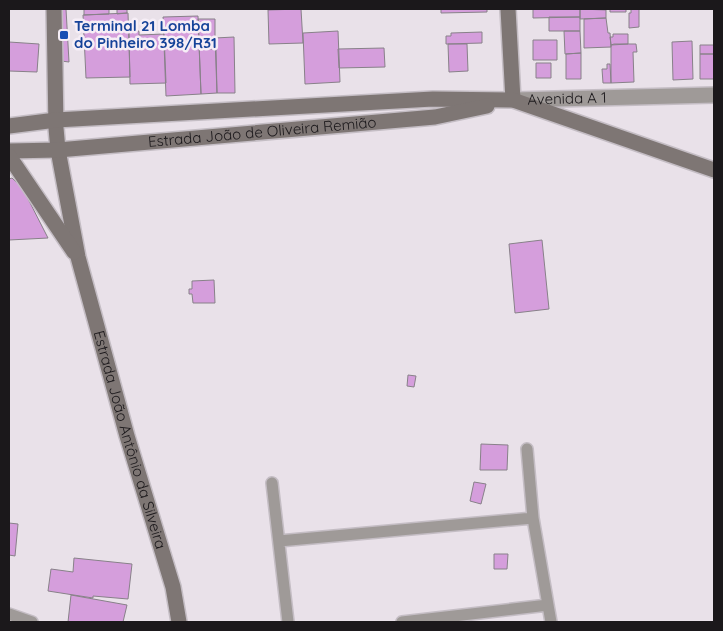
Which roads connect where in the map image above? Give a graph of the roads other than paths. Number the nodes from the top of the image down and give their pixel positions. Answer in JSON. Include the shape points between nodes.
{"nodes":[{"id":1,"x":54,"y":9,"type":"edge"},
{"id":2,"x":508,"y":9,"type":"edge"},
{"id":3,"x":714,"y":96,"type":"edge"},
{"id":4,"x":513,"y":100,"type":"junction"},
{"id":5,"x":56,"y":120,"type":"junction"},
{"id":6,"x":9,"y":126,"type":"edge"},
{"id":7,"x":9,"y":138,"type":"edge"},
{"id":8,"x":58,"y":150,"type":"junction"},
{"id":9,"x":9,"y":151,"type":"edge"},
{"id":10,"x":9,"y":156,"type":"edge"},
{"id":11,"x":714,"y":170,"type":"edge"},
{"id":12,"x":78,"y":257,"type":"junction"},
{"id":13,"x":527,"y":449,"type":"dead end"},
{"id":14,"x":272,"y":483,"type":"dead end"},
{"id":15,"x":533,"y":518,"type":"junction"},
{"id":16,"x":279,"y":541,"type":"junction"},
{"id":17,"x":548,"y":605,"type":"junction"},
{"id":18,"x":9,"y":614,"type":"edge"},
{"id":19,"x":32,"y":622,"type":"edge"},
{"id":20,"x":179,"y":622,"type":"edge"},
{"id":21,"x":288,"y":622,"type":"edge"},
{"id":22,"x":402,"y":622,"type":"edge"},
{"id":23,"x":551,"y":622,"type":"edge"}],
"edges":[{"from":1,"to":5,"type":"main road","name":"Estrada João Antônio da Silveira"},
{"from":2,"to":4,"type":"main road","name":"Avenida A 1"},
{"from":3,"to":4,"type":"street","name":"Avenida A 1"},
{"from":4,"to":5,"type":"main road","name":"Estrada João de Oliveira Remião","via":[[433,99]]},
{"from":4,"to":8,"type":"main road","name":"Estrada João de Oliveira Remião","via":[[435,117]]},
{"from":4,"to":11,"type":"main road","name":"Estrada João de Oliveira Remião"},
{"from":5,"to":6,"type":"main road","name":"Estrada João de Oliveira Remião"},
{"from":5,"to":7,"type":"main road","via":[[14,132]]},
{"from":5,"to":8,"type":"main road","name":"Estrada João Antônio da Silveira"},
{"from":8,"to":9,"type":"main road","name":"Estrada João de Oliveira Remião"},
{"from":8,"to":12,"type":"main road","name":"Estrada João Antônio da Silveira"},
{"from":10,"to":12,"type":"main road","name":"Estrada João Antônio da Silveira"},
{"from":12,"to":20,"type":"main road","name":"Estrada João Antônio da Silveira","via":[[127,436],[174,587]]},
{"from":13,"to":15,"type":"lane"},
{"from":14,"to":16,"type":"lane"},
{"from":15,"to":16,"type":"lane"},
{"from":15,"to":17,"type":"lane"},
{"from":16,"to":21,"type":"lane"},
{"from":17,"to":22,"type":"lane"},
{"from":17,"to":23,"type":"lane"},
{"from":18,"to":19,"type":"lane"}]}
